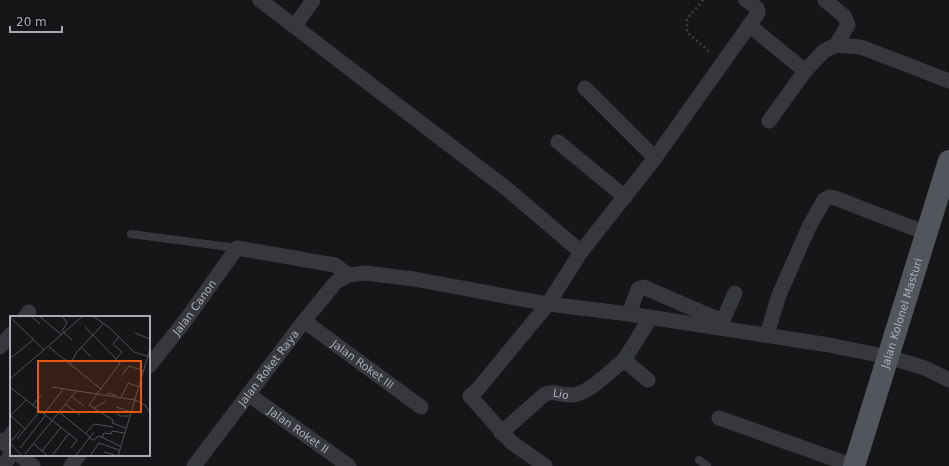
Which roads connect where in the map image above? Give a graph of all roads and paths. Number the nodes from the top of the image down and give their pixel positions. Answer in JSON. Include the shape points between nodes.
{"nodes":[{"id":1,"x":260,"y":0,"type":"edge"},
{"id":2,"x":313,"y":0,"type":"edge"},
{"id":3,"x":703,"y":0,"type":"edge"},
{"id":4,"x":746,"y":0,"type":"edge"},
{"id":5,"x":825,"y":0,"type":"edge"},
{"id":6,"x":749,"y":25,"type":"junction"},
{"id":7,"x":295,"y":26,"type":"junction"},
{"id":8,"x":836,"y":45,"type":"junction"},
{"id":9,"x":723,"y":64,"type":"junction"},
{"id":10,"x":805,"y":71,"type":"junction"},
{"id":11,"x":949,"y":81,"type":"edge"},
{"id":12,"x":585,"y":88,"type":"dead end"},
{"id":13,"x":769,"y":121,"type":"dead end"},
{"id":14,"x":558,"y":142,"type":"dead end"},
{"id":15,"x":655,"y":158,"type":"junction"},
{"id":16,"x":949,"y":161,"type":"edge"},
{"id":17,"x":625,"y":197,"type":"junction"},
{"id":18,"x":926,"y":233,"type":"junction"},
{"id":19,"x":131,"y":234,"type":"dead end"},
{"id":20,"x":237,"y":248,"type":"junction"},
{"id":21,"x":582,"y":252,"type":"junction"},
{"id":22,"x":348,"y":275,"type":"junction"},
{"id":23,"x":735,"y":293,"type":"dead end"},
{"id":24,"x":548,"y":304,"type":"junction"},
{"id":25,"x":629,"y":314,"type":"junction"},
{"id":26,"x":651,"y":317,"type":"junction"},
{"id":27,"x":304,"y":321,"type":"junction"},
{"id":28,"x":721,"y":324,"type":"junction"},
{"id":29,"x":767,"y":334,"type":"junction"},
{"id":30,"x":10,"y":335,"type":"edge"},
{"id":31,"x":0,"y":347,"type":"edge"},
{"id":32,"x":888,"y":357,"type":"junction"},
{"id":33,"x":624,"y":360,"type":"junction"},
{"id":34,"x":150,"y":365,"type":"edge"},
{"id":35,"x":648,"y":380,"type":"dead end"},
{"id":36,"x":949,"y":380,"type":"edge"},
{"id":37,"x":248,"y":394,"type":"junction"},
{"id":38,"x":421,"y":407,"type":"dead end"},
{"id":39,"x":719,"y":418,"type":"dead end"},
{"id":40,"x":10,"y":431,"type":"edge"},
{"id":41,"x":502,"y":433,"type":"junction"},
{"id":42,"x":4,"y":444,"type":"edge"},
{"id":43,"x":11,"y":456,"type":"edge"},
{"id":44,"x":20,"y":456,"type":"edge"},
{"id":45,"x":78,"y":456,"type":"edge"},
{"id":46,"x":699,"y":460,"type":"dead end"},
{"id":47,"x":3,"y":466,"type":"edge"},
{"id":48,"x":33,"y":466,"type":"edge"},
{"id":49,"x":71,"y":466,"type":"edge"},
{"id":50,"x":195,"y":466,"type":"edge"},
{"id":51,"x":349,"y":466,"type":"edge"},
{"id":52,"x":545,"y":466,"type":"edge"},
{"id":53,"x":707,"y":466,"type":"edge"},
{"id":54,"x":854,"y":466,"type":"edge"}],
"edges":[{"from":1,"to":7,"type":"street"},
{"from":2,"to":7,"type":"street"},
{"from":3,"to":9,"type":"path","via":[[687,19],[687,32]]},
{"from":4,"to":6,"type":"street","via":[[758,11]]},
{"from":5,"to":8,"type":"street","via":[[844,16],[848,25]]},
{"from":6,"to":9,"type":"street"},
{"from":6,"to":10,"type":"street"},
{"from":7,"to":21,"type":"street","via":[[507,189]]},
{"from":8,"to":10,"type":"street","via":[[824,51]]},
{"from":8,"to":11,"type":"street","via":[[861,47]]},
{"from":9,"to":15,"type":"street"},
{"from":10,"to":13,"type":"street"},
{"from":12,"to":15,"type":"street"},
{"from":14,"to":17,"type":"street"},
{"from":15,"to":17,"type":"street"},
{"from":16,"to":18,"type":"main road","name":"Jalan Kolonel Masturi"},
{"from":17,"to":21,"type":"street"},
{"from":18,"to":29,"type":"street","via":[[830,197],[824,200],[779,295]]},
{"from":18,"to":32,"type":"main road","name":"Jalan Kolonel Masturi"},
{"from":19,"to":20,"type":"lane"},
{"from":20,"to":22,"type":"street","via":[[335,265]]},
{"from":20,"to":34,"type":"street","name":"Jalan Canon"},
{"from":21,"to":24,"type":"street"},
{"from":22,"to":24,"type":"street","via":[[365,273],[414,279]]},
{"from":22,"to":27,"type":"street","name":"Jalan Roket Raya","via":[[336,282]]},
{"from":23,"to":28,"type":"street"},
{"from":24,"to":25,"type":"street"},
{"from":24,"to":41,"type":"street","via":[[478,390],[470,396]]},
{"from":25,"to":26,"type":"street"},
{"from":25,"to":28,"type":"street","via":[[638,289],[643,287]]},
{"from":26,"to":28,"type":"street"},
{"from":26,"to":33,"type":"street","name":"Lio"},
{"from":27,"to":37,"type":"street","name":"Jalan Roket Raya"},
{"from":27,"to":38,"type":"street","name":"Jalan Roket III"},
{"from":28,"to":29,"type":"street"},
{"from":29,"to":32,"type":"street"},
{"from":30,"to":31,"type":"street"},
{"from":32,"to":36,"type":"street","via":[[925,368]]},
{"from":32,"to":54,"type":"main road","name":"Jalan Kolonel Masturi"},
{"from":33,"to":35,"type":"street"},
{"from":33,"to":41,"type":"street","name":"Lio","via":[[583,393],[545,394]]},
{"from":37,"to":50,"type":"street","name":"Jalan Roket Raya"},
{"from":37,"to":51,"type":"street","name":"Jalan Roket II"},
{"from":39,"to":54,"type":"street"},
{"from":40,"to":42,"type":"lane"},
{"from":41,"to":52,"type":"street"},
{"from":43,"to":47,"type":"street"},
{"from":44,"to":48,"type":"street"},
{"from":45,"to":49,"type":"street"},
{"from":46,"to":53,"type":"lane"}]}
